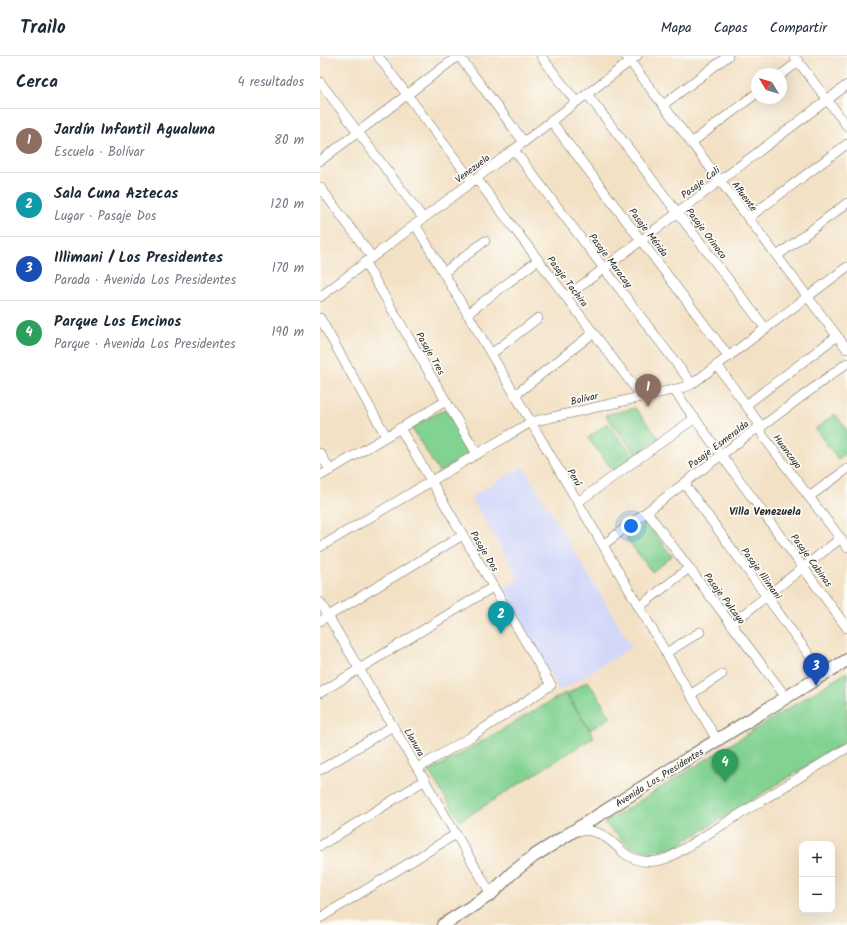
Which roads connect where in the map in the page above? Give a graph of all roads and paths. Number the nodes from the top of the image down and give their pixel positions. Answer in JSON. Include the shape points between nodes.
{"nodes":[{"id":1,"x":378,"y":56,"type":"edge"},
{"id":2,"x":458,"y":56,"type":"edge"},
{"id":3,"x":541,"y":56,"type":"edge"},
{"id":4,"x":728,"y":56,"type":"edge"},
{"id":5,"x":631,"y":58,"type":"edge"},
{"id":6,"x":796,"y":59,"type":"edge"},
{"id":7,"x":787,"y":69,"type":"edge"},
{"id":8,"x":320,"y":82,"type":"edge"},
{"id":9,"x":847,"y":85,"type":"edge"},
{"id":10,"x":407,"y":94,"type":"junction"},
{"id":11,"x":587,"y":94,"type":"junction"},
{"id":12,"x":751,"y":98,"type":"edge"},
{"id":13,"x":827,"y":100,"type":"junction"},
{"id":14,"x":576,"y":102,"type":"junction"},
{"id":15,"x":663,"y":105,"type":"junction"},
{"id":16,"x":551,"y":122,"type":"junction"},
{"id":17,"x":847,"y":126,"type":"edge"},
{"id":18,"x":358,"y":132,"type":"junction"},
{"id":19,"x":524,"y":142,"type":"junction"},
{"id":20,"x":691,"y":143,"type":"junction"},
{"id":21,"x":847,"y":144,"type":"edge"},
{"id":22,"x":514,"y":150,"type":"junction"},
{"id":23,"x":320,"y":161,"type":"edge"},
{"id":24,"x":474,"y":180,"type":"junction"},
{"id":25,"x":720,"y":181,"type":"junction"},
{"id":26,"x":320,"y":188,"type":"edge"},
{"id":27,"x":847,"y":203,"type":"edge"},
{"id":28,"x":678,"y":213,"type":"junction"},
{"id":29,"x":423,"y":218,"type":"junction"},
{"id":30,"x":748,"y":218,"type":"junction"},
{"id":31,"x":415,"y":224,"type":"junction"},
{"id":32,"x":641,"y":240,"type":"junction"},
{"id":33,"x":485,"y":241,"type":"dead end"},
{"id":34,"x":777,"y":256,"type":"junction"},
{"id":35,"x":369,"y":260,"type":"junction"},
{"id":36,"x":538,"y":260,"type":"junction"},
{"id":37,"x":847,"y":267,"type":"edge"},
{"id":38,"x":604,"y":268,"type":"junction"},
{"id":39,"x":443,"y":273,"type":"junction"},
{"id":40,"x":321,"y":294,"type":"edge"},
{"id":41,"x":808,"y":296,"type":"junction"},
{"id":42,"x":566,"y":297,"type":"junction"},
{"id":43,"x":467,"y":314,"type":"junction"},
{"id":44,"x":320,"y":318,"type":"edge"},
{"id":45,"x":538,"y":318,"type":"dead end"},
{"id":46,"x":766,"y":328,"type":"junction"},
{"id":47,"x":593,"y":333,"type":"junction"},
{"id":48,"x":837,"y":336,"type":"junction"},
{"id":49,"x":847,"y":349,"type":"edge"},
{"id":50,"x":491,"y":354,"type":"junction"},
{"id":51,"x":729,"y":357,"type":"junction"},
{"id":52,"x":847,"y":363,"type":"edge"},
{"id":53,"x":718,"y":365,"type":"junction"},
{"id":54,"x":692,"y":384,"type":"junction"},
{"id":55,"x":674,"y":390,"type":"junction"},
{"id":56,"x":515,"y":395,"type":"junction"},
{"id":57,"x":642,"y":397,"type":"junction"},
{"id":58,"x":446,"y":401,"type":"junction"},
{"id":59,"x":746,"y":405,"type":"junction"},
{"id":60,"x":695,"y":418,"type":"junction"},
{"id":61,"x":531,"y":422,"type":"junction"},
{"id":62,"x":759,"y":427,"type":"junction"},
{"id":63,"x":400,"y":428,"type":"junction"},
{"id":64,"x":386,"y":436,"type":"junction"},
{"id":65,"x":320,"y":453,"type":"edge"},
{"id":66,"x":477,"y":454,"type":"junction"},
{"id":67,"x":722,"y":455,"type":"junction"},
{"id":68,"x":847,"y":469,"type":"edge"},
{"id":69,"x":330,"y":470,"type":"junction"},
{"id":70,"x":320,"y":476,"type":"edge"},
{"id":71,"x":431,"y":481,"type":"junction"},
{"id":72,"x":684,"y":483,"type":"junction"},
{"id":73,"x":809,"y":497,"type":"junction"},
{"id":74,"x":578,"y":502,"type":"junction"},
{"id":75,"x":647,"y":512,"type":"junction"},
{"id":76,"x":463,"y":535,"type":"junction"},
{"id":77,"x":841,"y":538,"type":"junction"},
{"id":78,"x":603,"y":545,"type":"junction"},
{"id":79,"x":320,"y":547,"type":"edge"},
{"id":80,"x":847,"y":547,"type":"edge"},
{"id":81,"x":803,"y":567,"type":"junction"},
{"id":82,"x":689,"y":568,"type":"junction"},
{"id":83,"x":494,"y":587,"type":"junction"},
{"id":84,"x":766,"y":597,"type":"junction"},
{"id":85,"x":320,"y":602,"type":"edge"},
{"id":86,"x":639,"y":606,"type":"junction"},
{"id":87,"x":328,"y":616,"type":"junction"},
{"id":88,"x":320,"y":621,"type":"edge"},
{"id":89,"x":731,"y":624,"type":"junction"},
{"id":90,"x":847,"y":628,"type":"edge"},
{"id":91,"x":700,"y":632,"type":"dead end"},
{"id":92,"x":666,"y":653,"type":"junction"},
{"id":93,"x":847,"y":660,"type":"edge"},
{"id":94,"x":359,"y":668,"type":"junction"},
{"id":95,"x":722,"y":674,"type":"dead end"},
{"id":96,"x":823,"y":674,"type":"junction"},
{"id":97,"x":320,"y":692,"type":"edge"},
{"id":98,"x":690,"y":695,"type":"junction"},
{"id":99,"x":786,"y":697,"type":"junction"},
{"id":100,"x":393,"y":726,"type":"junction"},
{"id":101,"x":717,"y":740,"type":"junction"},
{"id":102,"x":847,"y":748,"type":"edge"},
{"id":103,"x":418,"y":768,"type":"junction"},
{"id":104,"x":320,"y":770,"type":"edge"},
{"id":105,"x":425,"y":780,"type":"junction"},
{"id":106,"x":574,"y":831,"type":"junction"},
{"id":107,"x":456,"y":834,"type":"junction"},
{"id":108,"x":320,"y":846,"type":"edge"},
{"id":109,"x":491,"y":894,"type":"junction"},
{"id":110,"x":320,"y":918,"type":"edge"},
{"id":111,"x":443,"y":925,"type":"edge"}],
"edges":[{"from":1,"to":10,"type":"street","name":"Pasaje Tachira"},
{"from":2,"to":10,"type":"street"},
{"from":2,"to":19,"type":"street"},
{"from":3,"to":14,"type":"street"},
{"from":4,"to":15,"type":"street"},
{"from":5,"to":11,"type":"street","name":"Venezuela"},
{"from":5,"to":15,"type":"street","name":"Afluente"},
{"from":6,"to":7,"type":"street"},
{"from":6,"to":13,"type":"street"},
{"from":8,"to":18,"type":"street"},
{"from":9,"to":13,"type":"street","name":"Pasaje Cali"},
{"from":10,"to":18,"type":"street"},
{"from":10,"to":24,"type":"street","name":"Pasaje Tachira"},
{"from":11,"to":14,"type":"street","name":"Venezuela"},
{"from":11,"to":28,"type":"street","name":"Pasaje Orinoco"},
{"from":12,"to":20,"type":"street"},
{"from":13,"to":17,"type":"street"},
{"from":13,"to":25,"type":"street","name":"Pasaje Cali"},
{"from":14,"to":16,"type":"street","name":"Venezuela"},
{"from":15,"to":20,"type":"street","name":"Afluente"},
{"from":16,"to":19,"type":"street","name":"Venezuela"},
{"from":16,"to":32,"type":"street","name":"Pasaje Mérida"},
{"from":18,"to":23,"type":"street"},
{"from":18,"to":29,"type":"street"},
{"from":19,"to":22,"type":"street","name":"Venezuela"},
{"from":20,"to":25,"type":"street","name":"Afluente"},
{"from":21,"to":30,"type":"street"},
{"from":22,"to":24,"type":"street","name":"Venezuela"},
{"from":22,"to":38,"type":"street","name":"Pasaje Maracay"},
{"from":24,"to":29,"type":"street","name":"Venezuela"},
{"from":24,"to":36,"type":"street","name":"Pasaje Tachira"},
{"from":25,"to":28,"type":"street","name":"Pasaje Cali"},
{"from":25,"to":30,"type":"street","name":"Afluente"},
{"from":26,"to":35,"type":"street","name":"Pasaje Tres"},
{"from":27,"to":34,"type":"street"},
{"from":28,"to":32,"type":"street","name":"Pasaje Cali"},
{"from":28,"to":46,"type":"street","name":"Pasaje Orinoco"},
{"from":29,"to":31,"type":"street","name":"Venezuela"},
{"from":30,"to":34,"type":"street","name":"Afluente"},
{"from":31,"to":35,"type":"street","name":"Venezuela"},
{"from":31,"to":39,"type":"street","name":"Perú"},
{"from":32,"to":38,"type":"street","name":"Pasaje Cali"},
{"from":32,"to":51,"type":"street","name":"Pasaje Mérida"},
{"from":33,"to":39,"type":"street"},
{"from":34,"to":41,"type":"street","name":"Afluente"},
{"from":35,"to":40,"type":"street","name":"Venezuela"},
{"from":35,"to":58,"type":"street","name":"Pasaje Tres"},
{"from":36,"to":42,"type":"street","name":"Pasaje Tachira"},
{"from":36,"to":43,"type":"street"},
{"from":37,"to":41,"type":"street","name":"Bolívar"},
{"from":38,"to":42,"type":"street","name":"Pasaje Cali"},
{"from":38,"to":54,"type":"street","name":"Pasaje Maracay"},
{"from":39,"to":43,"type":"street","name":"Perú"},
{"from":41,"to":46,"type":"street","name":"Bolívar"},
{"from":41,"to":48,"type":"street","name":"Afluente"},
{"from":42,"to":47,"type":"street","name":"Pasaje Tachira"},
{"from":43,"to":50,"type":"street","name":"Perú"},
{"from":44,"to":64,"type":"street"},
{"from":45,"to":50,"type":"street"},
{"from":46,"to":51,"type":"street","name":"Bolívar"},
{"from":47,"to":56,"type":"street"},
{"from":47,"to":57,"type":"street","name":"Pasaje Tachira"},
{"from":48,"to":49,"type":"street","name":"Afluente"},
{"from":48,"to":59,"type":"street"},
{"from":50,"to":56,"type":"street","name":"Perú"},
{"from":51,"to":53,"type":"street","name":"Bolívar"},
{"from":52,"to":62,"type":"street","name":"Pasaje Esmeralda"},
{"from":53,"to":54,"type":"street","name":"Bolívar"},
{"from":53,"to":59,"type":"street","name":"Huancayo"},
{"from":54,"to":55,"type":"street","name":"Bolívar"},
{"from":55,"to":57,"type":"street","name":"Bolívar"},
{"from":55,"to":60,"type":"street","name":"Pasaje Cabinas"},
{"from":56,"to":61,"type":"street","name":"Perú"},
{"from":57,"to":61,"type":"street","name":"Bolívar"},
{"from":58,"to":63,"type":"street"},
{"from":58,"to":66,"type":"street","name":"Pasaje Tres"},
{"from":59,"to":62,"type":"street","name":"Huancayo"},
{"from":60,"to":67,"type":"street","name":"Pasaje Cabinas"},
{"from":60,"to":74,"type":"street"},
{"from":61,"to":66,"type":"street","name":"Bolívar"},
{"from":61,"to":74,"type":"street","name":"Perú"},
{"from":62,"to":67,"type":"street","name":"Pasaje Esmeralda"},
{"from":62,"to":73,"type":"street","name":"Huancayo"},
{"from":63,"to":64,"type":"street"},
{"from":63,"to":71,"type":"street","name":"Pasaje Dos"},
{"from":64,"to":69,"type":"street"},
{"from":65,"to":69,"type":"street"},
{"from":66,"to":71,"type":"street","name":"Bolívar"},
{"from":67,"to":72,"type":"street","name":"Pasaje Esmeralda"},
{"from":67,"to":81,"type":"street","name":"Pasaje Cabinas"},
{"from":68,"to":73,"type":"street"},
{"from":69,"to":70,"type":"street"},
{"from":71,"to":76,"type":"street","name":"Pasaje Dos"},
{"from":71,"to":79,"type":"street","name":"Bolívar"},
{"from":72,"to":75,"type":"street","name":"Pasaje Esmeralda"},
{"from":72,"to":84,"type":"street","name":"Pasaje Illimani"},
{"from":73,"to":77,"type":"street","name":"Huancayo"},
{"from":74,"to":78,"type":"street","name":"Perú"},
{"from":75,"to":78,"type":"street","name":"Pasaje Esmeralda"},
{"from":75,"to":82,"type":"street","name":"Pasaje Pulcayo"},
{"from":76,"to":83,"type":"street","name":"Pasaje Dos"},
{"from":76,"to":87,"type":"street"},
{"from":77,"to":80,"type":"street","name":"Huancayo"},
{"from":77,"to":81,"type":"street"},
{"from":78,"to":86,"type":"street","name":"Perú"},
{"from":81,"to":84,"type":"street"},
{"from":81,"to":90,"type":"street","name":"Pasaje Cabinas"},
{"from":82,"to":86,"type":"street"},
{"from":82,"to":89,"type":"street","name":"Pasaje Pulcayo"},
{"from":83,"to":94,"type":"street"},
{"from":83,"to":103,"type":"street","name":"Pasaje Dos","via":[[551,685]]},
{"from":84,"to":89,"type":"street"},
{"from":84,"to":96,"type":"street","name":"Pasaje Illimani"},
{"from":85,"to":87,"type":"street","name":"Llanura"},
{"from":86,"to":92,"type":"street","name":"Perú"},
{"from":87,"to":88,"type":"street"},
{"from":87,"to":94,"type":"street","name":"Llanura"},
{"from":89,"to":99,"type":"street","name":"Pasaje Pulcayo"},
{"from":91,"to":92,"type":"street"},
{"from":92,"to":98,"type":"street","name":"Perú"},
{"from":93,"to":96,"type":"street","name":"Avenida Los Presidentes"},
{"from":94,"to":97,"type":"street"},
{"from":94,"to":100,"type":"street","name":"Llanura"},
{"from":95,"to":98,"type":"street"},
{"from":96,"to":99,"type":"street","name":"Avenida Los Presidentes"},
{"from":98,"to":101,"type":"street","name":"Perú"},
{"from":99,"to":101,"type":"street","name":"Avenida Los Presidentes"},
{"from":100,"to":103,"type":"street","name":"Llanura"},
{"from":100,"to":104,"type":"street"},
{"from":101,"to":106,"type":"street","name":"Avenida Los Presidentes"},
{"from":102,"to":106,"type":"street","via":[[661,861],[635,859],[600,834]]},
{"from":103,"to":105,"type":"street","name":"Llanura"},
{"from":105,"to":107,"type":"street","name":"Llanura"},
{"from":105,"to":108,"type":"street"},
{"from":106,"to":109,"type":"street","name":"Avenida Los Presidentes","via":[[520,866]]},
{"from":107,"to":109,"type":"street","name":"Llanura"},
{"from":107,"to":110,"type":"street"},
{"from":109,"to":111,"type":"street","name":"Avenida Los Presidentes"}]}
